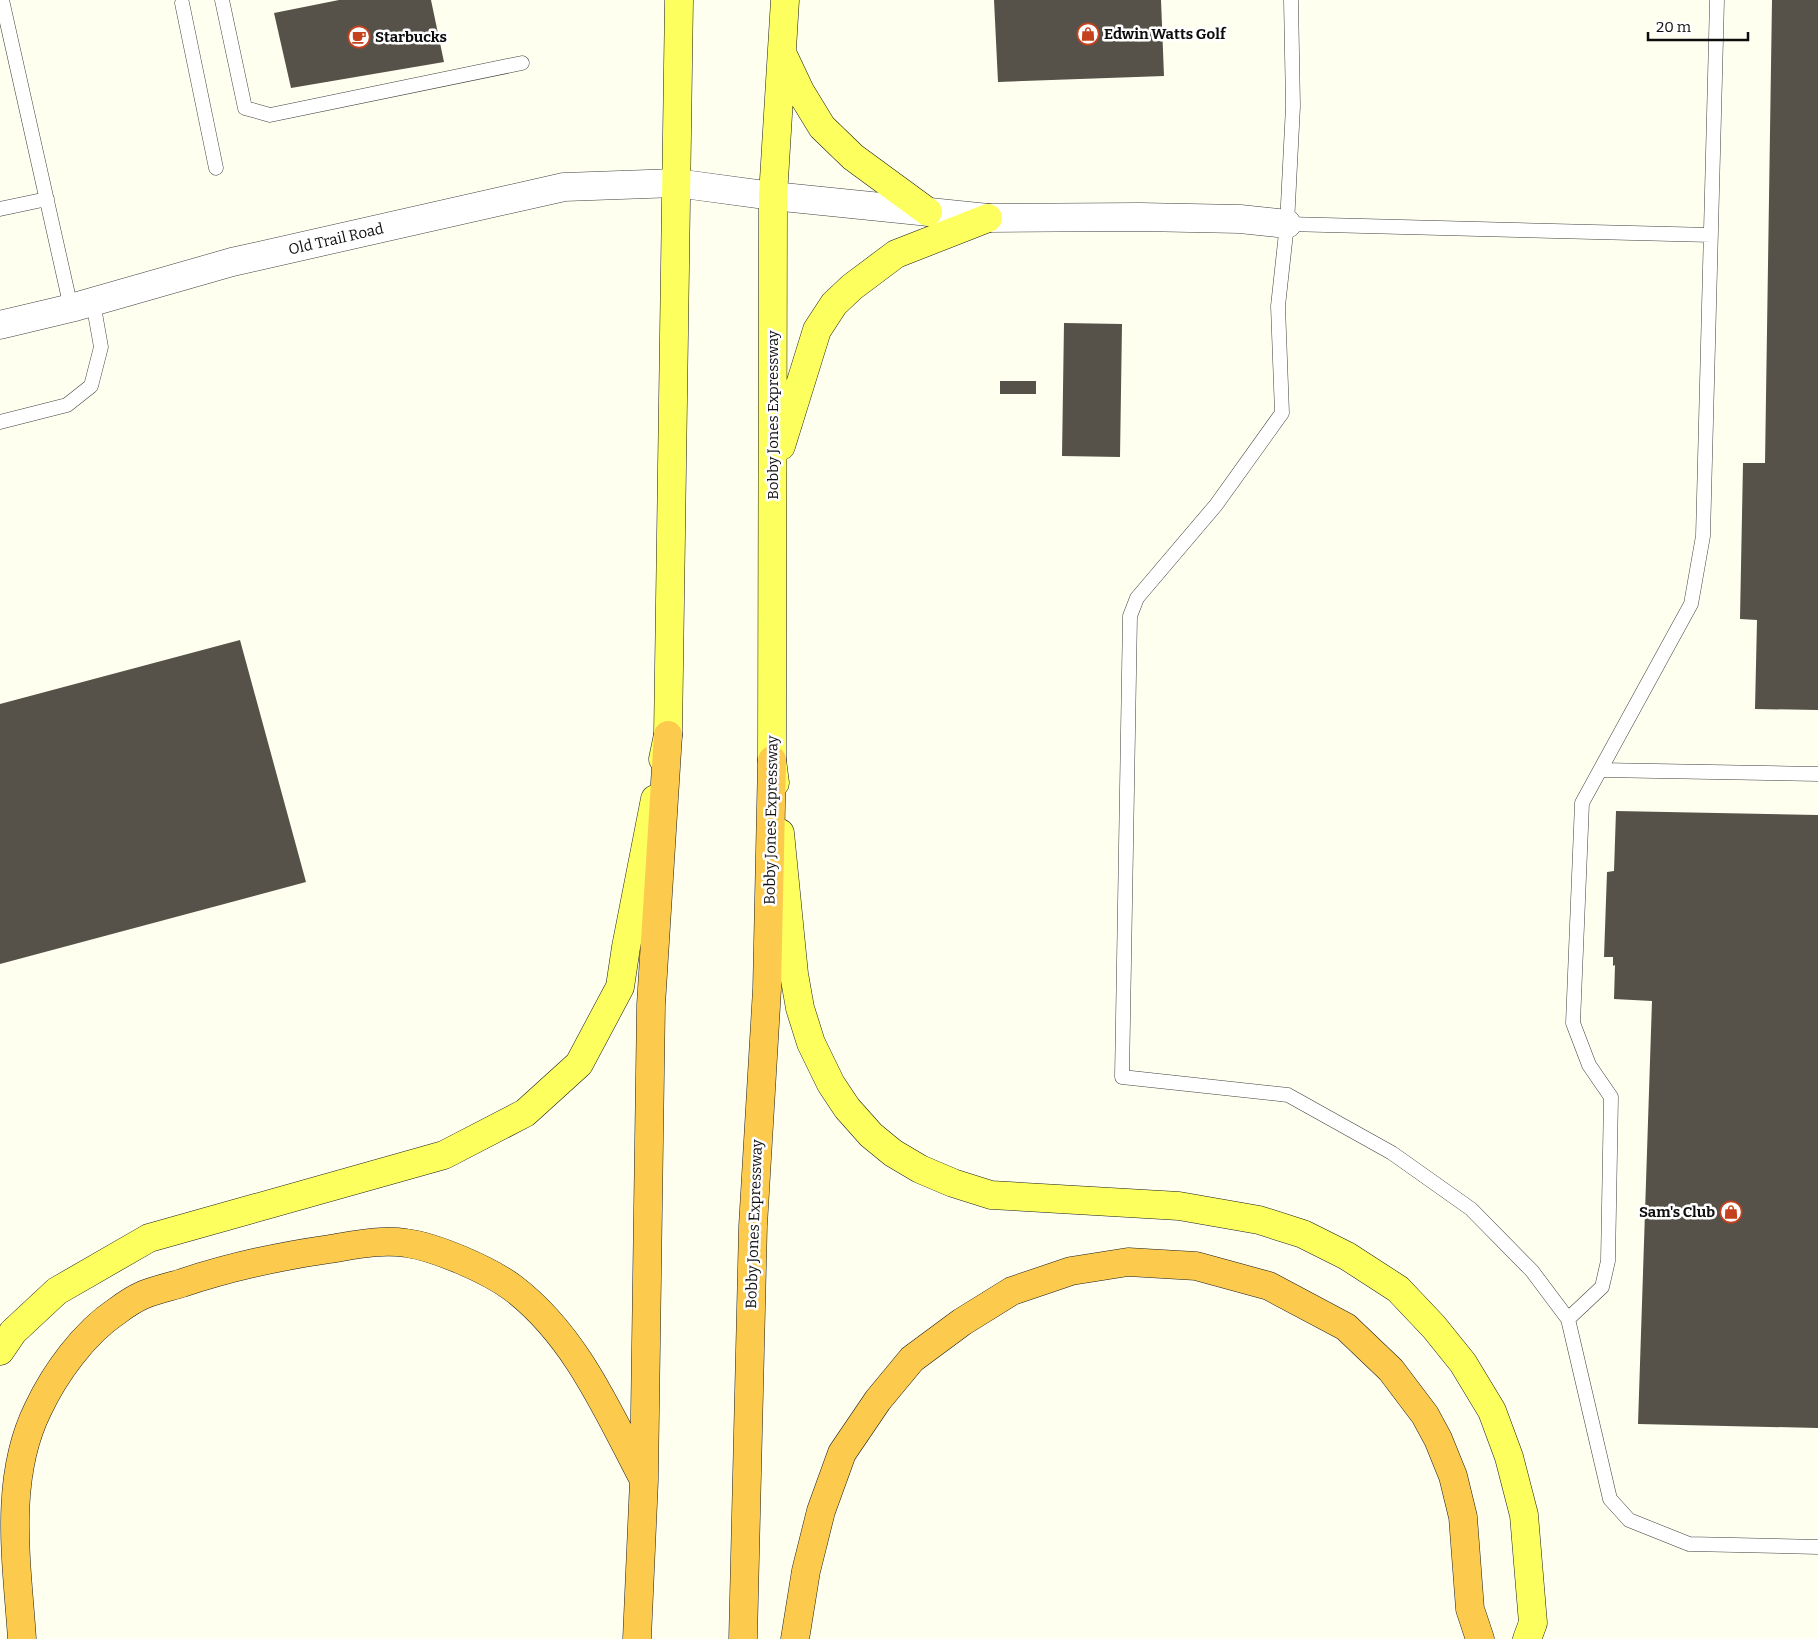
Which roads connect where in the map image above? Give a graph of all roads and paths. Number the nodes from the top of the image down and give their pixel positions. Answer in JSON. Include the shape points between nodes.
{"nodes":[{"id":1,"x":2,"y":0,"type":"edge"},
{"id":2,"x":222,"y":0,"type":"edge"},
{"id":3,"x":679,"y":0,"type":"edge"},
{"id":4,"x":785,"y":0,"type":"edge"},
{"id":5,"x":1291,"y":0,"type":"edge"},
{"id":6,"x":1717,"y":0,"type":"edge"},
{"id":7,"x":182,"y":3,"type":"dead end"},
{"id":8,"x":783,"y":55,"type":"junction"},
{"id":9,"x":522,"y":64,"type":"dead end"},
{"id":10,"x":216,"y":168,"type":"dead end"},
{"id":11,"x":676,"y":183,"type":"junction"},
{"id":12,"x":773,"y":196,"type":"junction"},
{"id":13,"x":47,"y":199,"type":"junction"},
{"id":14,"x":0,"y":209,"type":"edge"},
{"id":15,"x":928,"y":212,"type":"junction"},
{"id":16,"x":988,"y":218,"type":"junction"},
{"id":17,"x":1287,"y":224,"type":"junction"},
{"id":18,"x":1711,"y":236,"type":"junction"},
{"id":19,"x":82,"y":305,"type":"junction"},
{"id":20,"x":0,"y":325,"type":"edge"},
{"id":21,"x":0,"y":422,"type":"edge"},
{"id":22,"x":773,"y":471,"type":"junction"},
{"id":23,"x":668,"y":735,"type":"junction"},
{"id":24,"x":772,"y":760,"type":"junction"},
{"id":25,"x":1601,"y":770,"type":"junction"},
{"id":26,"x":1818,"y":774,"type":"edge"},
{"id":27,"x":1568,"y":1319,"type":"junction"},
{"id":28,"x":7,"y":1341,"type":"edge"},
{"id":29,"x":0,"y":1360,"type":"edge"},
{"id":30,"x":644,"y":1480,"type":"junction"},
{"id":31,"x":1818,"y":1547,"type":"edge"},
{"id":32,"x":743,"y":1638,"type":"edge"},
{"id":33,"x":795,"y":1638,"type":"edge"},
{"id":34,"x":22,"y":1639,"type":"edge"},
{"id":35,"x":637,"y":1639,"type":"edge"},
{"id":36,"x":1480,"y":1639,"type":"edge"},
{"id":37,"x":1527,"y":1639,"type":"edge"}],
"edges":[{"from":1,"to":13,"type":"lane"},
{"from":2,"to":9,"type":"lane","via":[[245,108],[270,114]]},
{"from":3,"to":11,"type":"main road"},
{"from":4,"to":8,"type":"main road","name":"Bobby Jones Expressway"},
{"from":5,"to":17,"type":"lane","via":[[1292,106]]},
{"from":6,"to":18,"type":"lane"},
{"from":7,"to":10,"type":"lane"},
{"from":8,"to":12,"type":"main road","name":"Bobby Jones Expressway"},
{"from":8,"to":15,"type":"main road","via":[[822,127],[854,158]]},
{"from":11,"to":12,"type":"street","name":"Old Trail Road"},
{"from":11,"to":19,"type":"street","name":"Old Trail Road","via":[[564,186],[232,262]]},
{"from":11,"to":23,"type":"main road"},
{"from":12,"to":15,"type":"street","name":"Old Trail Road"},
{"from":12,"to":22,"type":"main road","name":"Bobby Jones Expressway"},
{"from":13,"to":14,"type":"lane"},
{"from":13,"to":19,"type":"lane"},
{"from":15,"to":16,"type":"street","name":"Old Trail Road"},
{"from":16,"to":17,"type":"street","name":"Old Trail Road","via":[[1240,218]]},
{"from":16,"to":22,"type":"main road","via":[[896,254],[834,304],[817,330]]},
{"from":17,"to":18,"type":"lane"},
{"from":17,"to":27,"type":"lane","via":[[1278,306],[1282,413],[1216,505],[1137,598],[1130,616],[1122,1077],[1288,1094],[1392,1152],[1471,1209],[1532,1271]]},
{"from":18,"to":25,"type":"lane","via":[[1703,536],[1691,604]]},
{"from":19,"to":20,"type":"street","name":"Old Trail Road"},
{"from":19,"to":21,"type":"lane","via":[[102,347],[91,386],[66,405]]},
{"from":22,"to":24,"type":"main road","name":"Bobby Jones Expressway"},
{"from":23,"to":28,"type":"main road","via":[[620,987],[580,1064],[525,1113],[444,1154],[149,1238],[57,1291]]},
{"from":23,"to":30,"type":"highway","via":[[651,1005]]},
{"from":24,"to":32,"type":"highway","name":"Bobby Jones Expressway","via":[[767,989],[753,1226]]},
{"from":24,"to":37,"type":"main road","via":[[800,1008],[831,1084],[847,1108],[871,1135],[893,1153],[953,1183],[992,1195],[1179,1206],[1259,1220],[1312,1238],[1398,1289],[1463,1363],[1492,1410],[1509,1457],[1524,1515],[1533,1623]]},
{"from":25,"to":26,"type":"lane"},
{"from":25,"to":27,"type":"lane","via":[[1582,803],[1574,1023],[1588,1065],[1611,1097],[1608,1261],[1602,1287]]},
{"from":27,"to":31,"type":"lane","via":[[1610,1499],[1629,1520],[1689,1544]]},
{"from":28,"to":29,"type":"main road"},
{"from":30,"to":34,"type":"highway","via":[[588,1374],[566,1344],[540,1312],[519,1293],[477,1267],[406,1243],[371,1242],[215,1272],[142,1295],[114,1312],[70,1355],[37,1410],[27,1436],[15,1493],[14,1526]]},
{"from":30,"to":35,"type":"highway"},
{"from":33,"to":36,"type":"highway","via":[[806,1571],[821,1511],[842,1454],[878,1400],[912,1359],[1012,1291],[1071,1271],[1128,1262],[1196,1266],[1269,1286],[1346,1327],[1391,1370],[1425,1415],[1452,1476],[1463,1517],[1470,1610]]}]}
